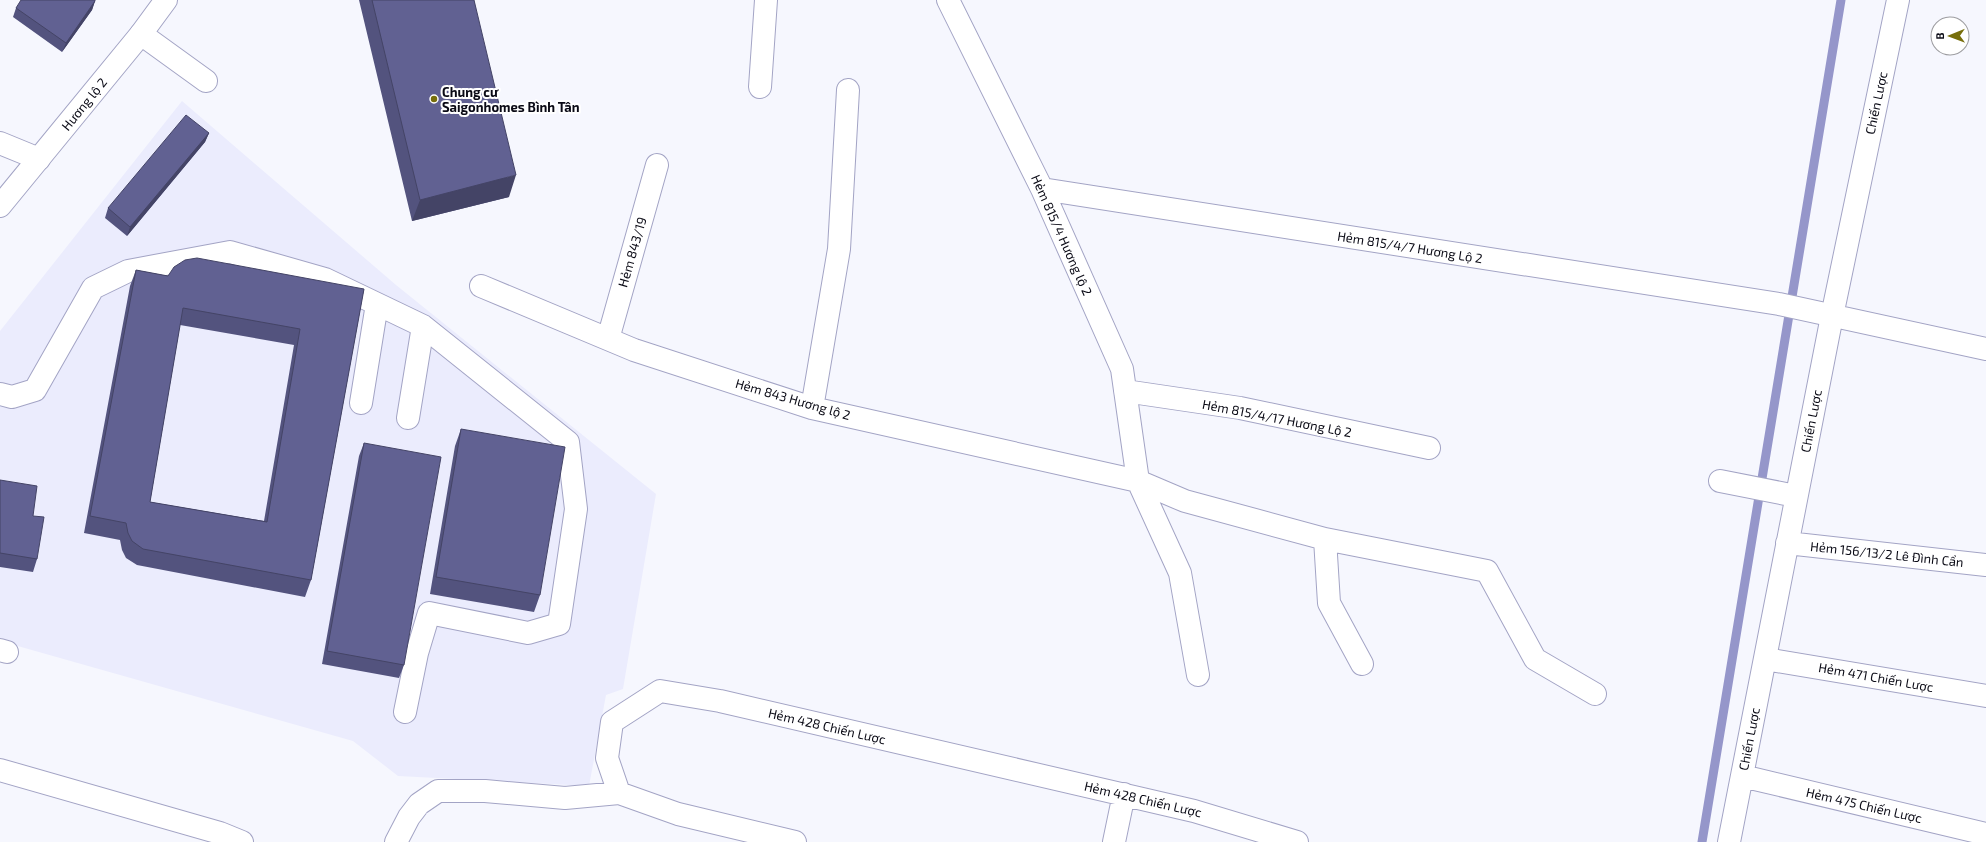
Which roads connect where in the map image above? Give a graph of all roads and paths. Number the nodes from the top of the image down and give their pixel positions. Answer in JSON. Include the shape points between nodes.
{"nodes":[{"id":1,"x":166,"y":0,"type":"edge"},
{"id":2,"x":766,"y":0,"type":"edge"},
{"id":3,"x":948,"y":0,"type":"edge"},
{"id":4,"x":1898,"y":0,"type":"edge"},
{"id":5,"x":141,"y":34,"type":"junction"},
{"id":6,"x":206,"y":81,"type":"dead end"},
{"id":7,"x":760,"y":86,"type":"dead end"},
{"id":8,"x":848,"y":90,"type":"dead end"},
{"id":9,"x":0,"y":143,"type":"edge"},
{"id":10,"x":39,"y":159,"type":"junction"},
{"id":11,"x":657,"y":166,"type":"dead end"},
{"id":12,"x":1042,"y":189,"type":"junction"},
{"id":13,"x":0,"y":206,"type":"edge"},
{"id":14,"x":481,"y":286,"type":"dead end"},
{"id":15,"x":377,"y":304,"type":"junction"},
{"id":16,"x":1824,"y":315,"type":"junction"},
{"id":17,"x":423,"y":326,"type":"junction"},
{"id":18,"x":608,"y":338,"type":"junction"},
{"id":19,"x":1986,"y":349,"type":"edge"},
{"id":20,"x":1125,"y":391,"type":"junction"},
{"id":21,"x":0,"y":394,"type":"edge"},
{"id":22,"x":361,"y":403,"type":"dead end"},
{"id":23,"x":812,"y":408,"type":"junction"},
{"id":24,"x":408,"y":418,"type":"dead end"},
{"id":25,"x":1429,"y":448,"type":"dead end"},
{"id":26,"x":1138,"y":481,"type":"junction"},
{"id":27,"x":1720,"y":481,"type":"dead end"},
{"id":28,"x":1788,"y":494,"type":"junction"},
{"id":29,"x":1325,"y":538,"type":"junction"},
{"id":30,"x":1787,"y":543,"type":"junction"},
{"id":31,"x":1986,"y":565,"type":"edge"},
{"id":32,"x":1765,"y":659,"type":"junction"},
{"id":33,"x":1362,"y":664,"type":"dead end"},
{"id":34,"x":1198,"y":675,"type":"dead end"},
{"id":35,"x":1595,"y":694,"type":"dead end"},
{"id":36,"x":1986,"y":696,"type":"edge"},
{"id":37,"x":405,"y":712,"type":"dead end"},
{"id":38,"x":0,"y":770,"type":"edge"},
{"id":39,"x":1742,"y":776,"type":"junction"},
{"id":40,"x":619,"y":793,"type":"junction"},
{"id":41,"x":1124,"y":794,"type":"junction"},
{"id":42,"x":1986,"y":834,"type":"edge"},
{"id":43,"x":762,"y":838,"type":"edge"},
{"id":44,"x":242,"y":842,"type":"edge"},
{"id":45,"x":396,"y":842,"type":"edge"},
{"id":46,"x":795,"y":842,"type":"edge"},
{"id":47,"x":1114,"y":842,"type":"edge"},
{"id":48,"x":1297,"y":842,"type":"edge"},
{"id":49,"x":1729,"y":842,"type":"edge"}],
"edges":[{"from":1,"to":5,"type":"street","name":"Hương lộ 2"},
{"from":2,"to":7,"type":"street"},
{"from":3,"to":12,"type":"street","name":"Hẻm 815/4 Hương lộ 2"},
{"from":4,"to":16,"type":"street","name":"Chiến Lược"},
{"from":5,"to":6,"type":"street"},
{"from":5,"to":10,"type":"street","name":"Hương lộ 2"},
{"from":8,"to":23,"type":"street","via":[[839,249]]},
{"from":9,"to":10,"type":"street"},
{"from":10,"to":13,"type":"street","name":"Hương lộ 2"},
{"from":11,"to":18,"type":"street","name":"Hẻm 843/19"},
{"from":12,"to":16,"type":"street","name":"Hẻm 815/4/7 Hương Lộ 2","via":[[1779,304]]},
{"from":12,"to":20,"type":"street","name":"Hẻm 815/4 Hương lộ 2","via":[[1122,369]]},
{"from":14,"to":18,"type":"street","name":"Hẻm 843 Hương lộ 2"},
{"from":15,"to":17,"type":"street"},
{"from":15,"to":21,"type":"street","via":[[325,279],[230,252],[128,271],[93,288],[35,390],[12,398]]},
{"from":15,"to":22,"type":"street"},
{"from":16,"to":19,"type":"street","name":"Hẻm 815/4/7 Hương Lộ 2"},
{"from":16,"to":28,"type":"street","name":"Chiến Lược"},
{"from":17,"to":24,"type":"street"},
{"from":17,"to":37,"type":"street","via":[[568,442],[576,509],[558,624],[528,633],[429,613]]},
{"from":18,"to":23,"type":"street","name":"Hẻm 843 Hương lộ 2","via":[[634,350]]},
{"from":20,"to":25,"type":"street","name":"Hẻm 815/4/17 Hương Lộ 2","via":[[1240,408]]},
{"from":20,"to":26,"type":"street","name":"Hẻm 815/4 Hương lộ 2"},
{"from":23,"to":26,"type":"street","name":"Hẻm 843 Hương lộ 2"},
{"from":26,"to":29,"type":"street","name":"Hẻm 843 Hương lộ 2","via":[[1185,501]]},
{"from":26,"to":34,"type":"street","name":"Hẻm 815/4 Hương lộ 2","via":[[1180,573]]},
{"from":27,"to":28,"type":"street"},
{"from":28,"to":30,"type":"street","name":"Chiến Lược"},
{"from":29,"to":33,"type":"street","via":[[1329,603]]},
{"from":29,"to":35,"type":"street","name":"Hẻm 843 Hương lộ 2","via":[[1487,571],[1535,659]]},
{"from":30,"to":31,"type":"street","name":"Hẻm 156/13/2 Lê Đình Cẩn"},
{"from":30,"to":32,"type":"street","name":"Chiến Lược"},
{"from":32,"to":36,"type":"street","name":"Hẻm 471 Chiến Lược"},
{"from":32,"to":39,"type":"street","name":"Chiến Lược"},
{"from":38,"to":44,"type":"street","via":[[220,833]]},
{"from":39,"to":42,"type":"street","name":"Hẻm 475 Chiến Lược"},
{"from":39,"to":49,"type":"street","name":"Chiến Lược"},
{"from":40,"to":41,"type":"street","name":"Hẻm 428 Chiến Lược","via":[[607,758],[612,722],[660,691],[720,701]]},
{"from":40,"to":43,"type":"street","via":[[678,814]]},
{"from":40,"to":45,"type":"street","via":[[565,798],[485,791],[438,791],[416,808]]},
{"from":41,"to":47,"type":"street"},
{"from":41,"to":48,"type":"street","name":"Hẻm 428 Chiến Lược","via":[[1194,811]]},
{"from":43,"to":46,"type":"street"}]}
